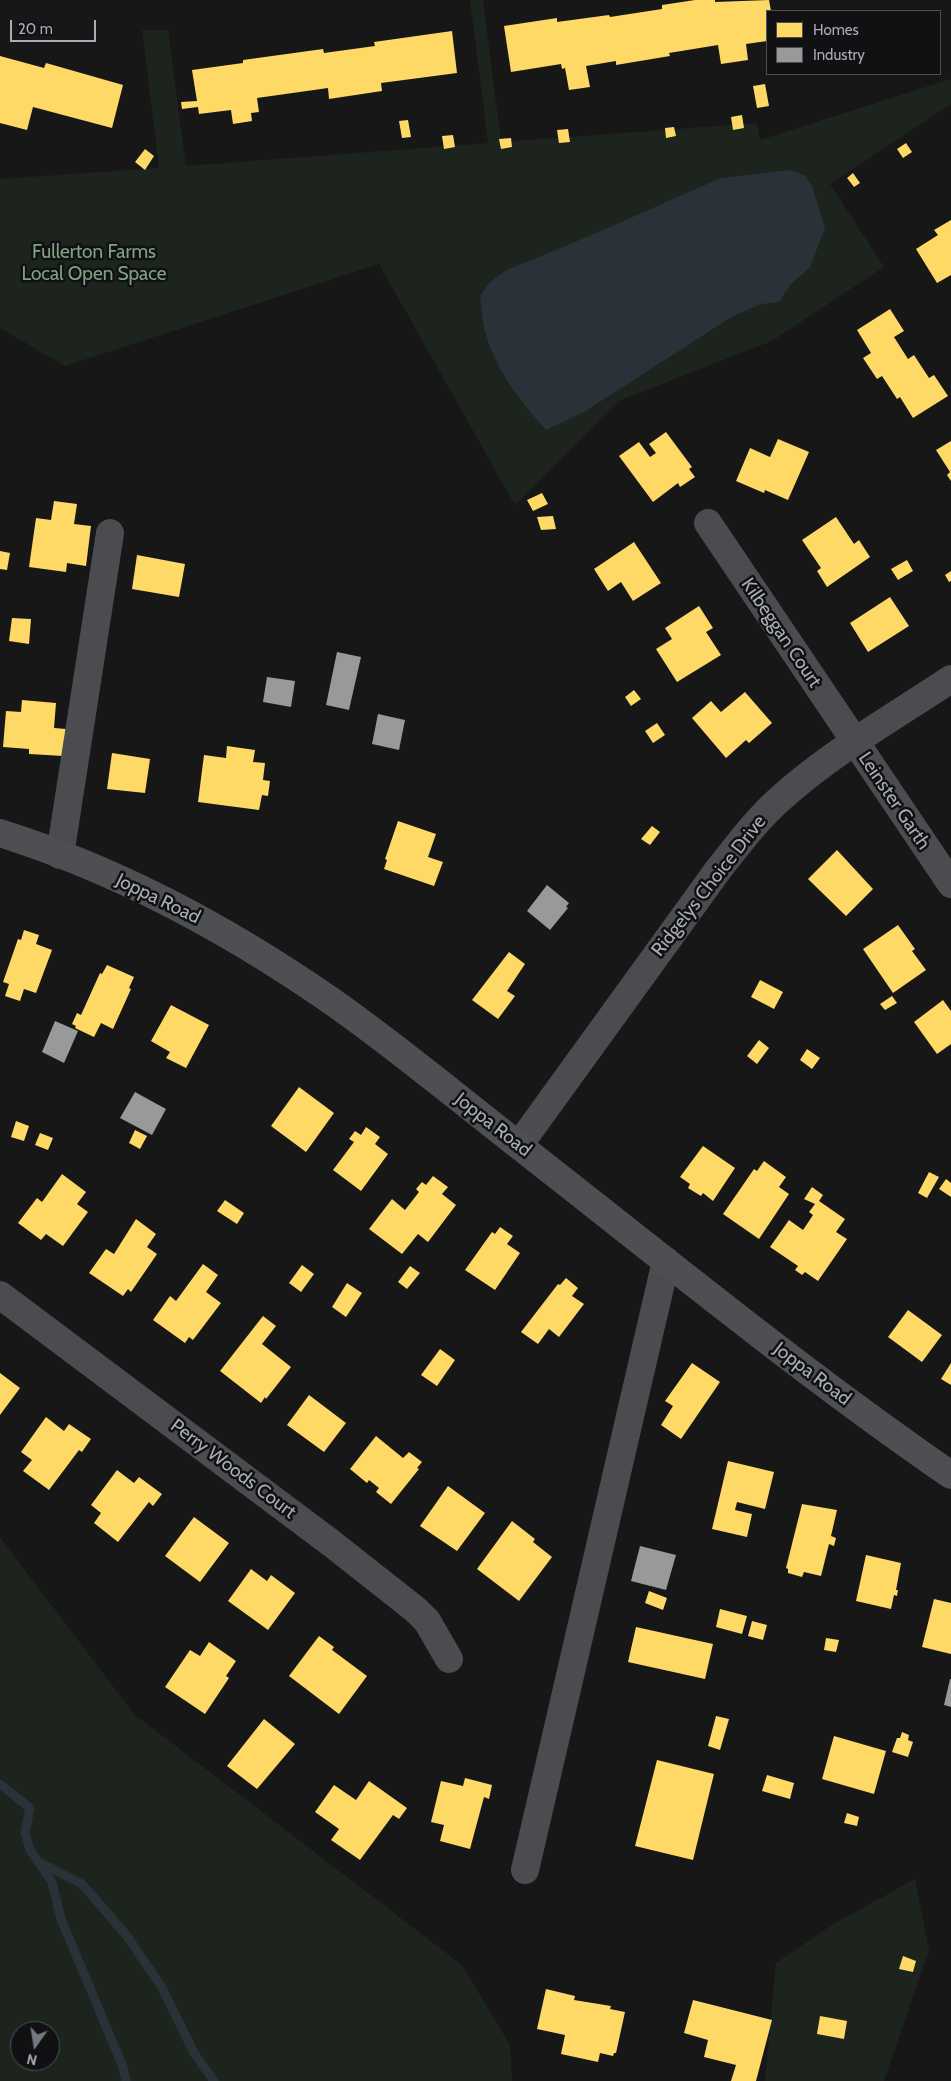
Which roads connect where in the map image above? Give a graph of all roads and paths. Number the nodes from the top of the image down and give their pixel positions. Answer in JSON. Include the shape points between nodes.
{"nodes":[{"id":1,"x":708,"y":523,"type":"dead end"},
{"id":2,"x":110,"y":533,"type":"dead end"},
{"id":3,"x":951,"y":679,"type":"edge"},
{"id":4,"x":855,"y":743,"type":"junction"},
{"id":5,"x":0,"y":833,"type":"edge"},
{"id":6,"x":60,"y":854,"type":"junction"},
{"id":7,"x":951,"y":884,"type":"edge"},
{"id":8,"x":519,"y":1146,"type":"junction"},
{"id":9,"x":666,"y":1261,"type":"junction"},
{"id":10,"x":0,"y":1296,"type":"edge"},
{"id":11,"x":951,"y":1475,"type":"edge"},
{"id":12,"x":449,"y":1659,"type":"dead end"},
{"id":13,"x":525,"y":1870,"type":"dead end"}],
"edges":[{"from":1,"to":4,"type":"street","name":"Kilbeggan Court"},
{"from":2,"to":6,"type":"street"},
{"from":3,"to":4,"type":"street","name":"Ridgelys Choice Drive"},
{"from":4,"to":7,"type":"street","name":"Leinster Garth"},
{"from":4,"to":8,"type":"street","name":"Ridgelys Choice Drive","via":[[816,769],[751,828]]},
{"from":5,"to":6,"type":"main road","name":"Joppa Road"},
{"from":6,"to":8,"type":"main road","name":"Joppa Road","via":[[155,896],[272,962],[363,1024]]},
{"from":8,"to":9,"type":"main road","name":"Joppa Road"},
{"from":9,"to":11,"type":"main road","name":"Joppa Road","via":[[870,1418]]},
{"from":9,"to":13,"type":"street"},
{"from":10,"to":12,"type":"street","name":"Perry Woods Court","via":[[416,1610],[428,1621]]}]}
